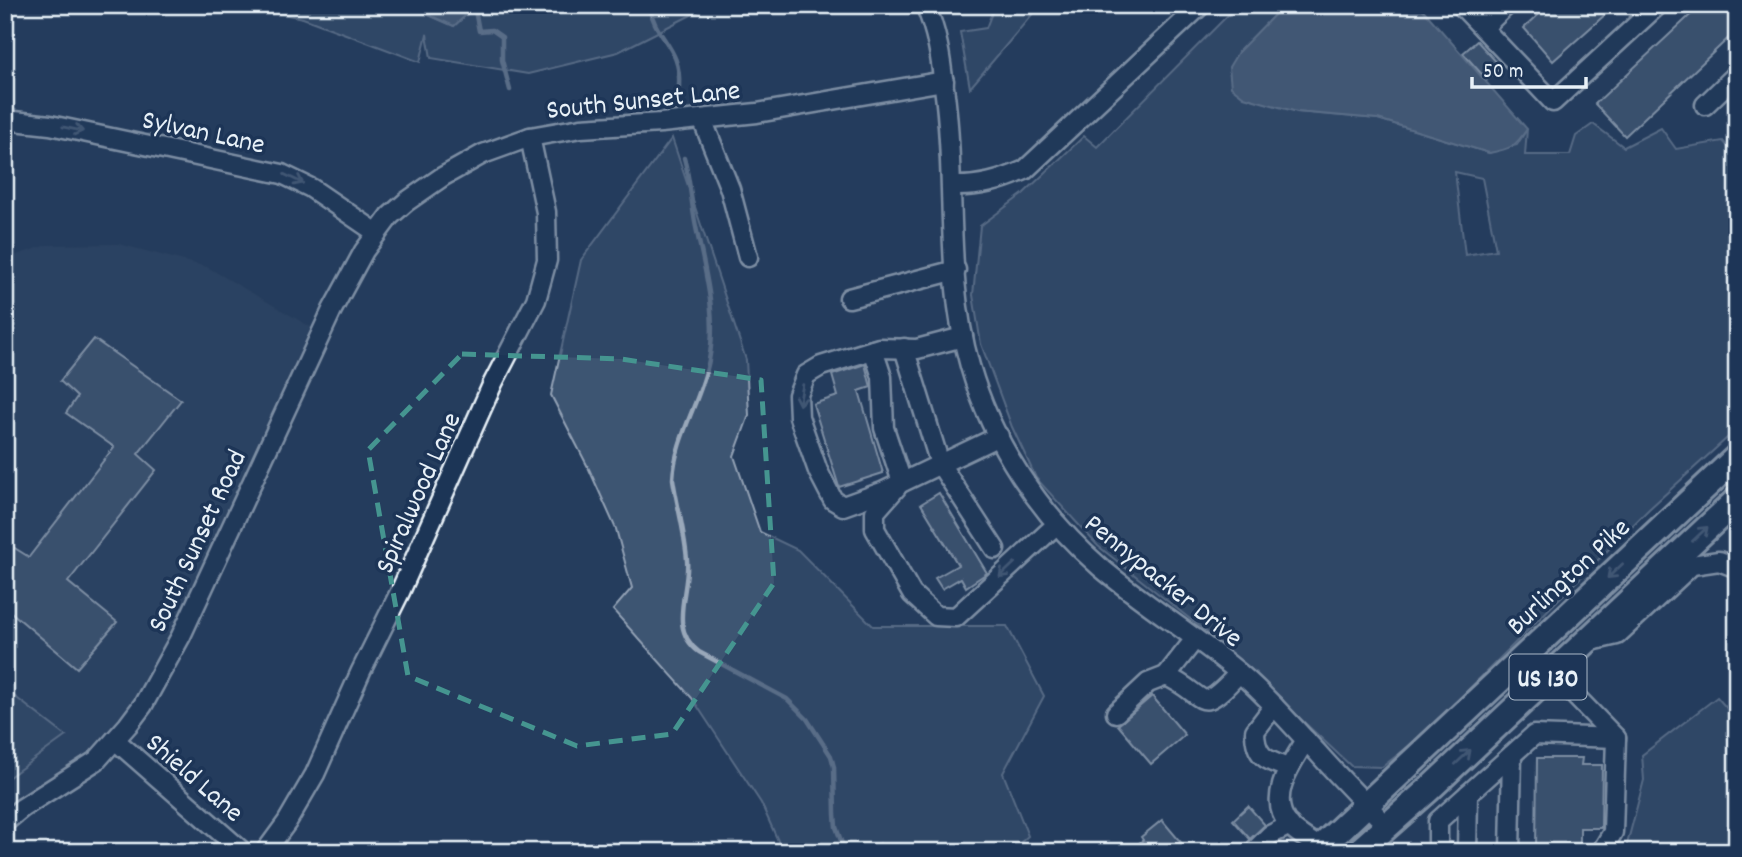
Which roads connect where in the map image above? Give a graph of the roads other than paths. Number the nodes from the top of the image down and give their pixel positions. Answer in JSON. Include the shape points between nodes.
{"nodes":[{"id":1,"x":925,"y":5,"type":"edge"},
{"id":2,"x":1201,"y":5,"type":"edge"},
{"id":3,"x":1461,"y":5,"type":"edge"},
{"id":4,"x":1507,"y":5,"type":"edge"},
{"id":5,"x":1658,"y":5,"type":"edge"},
{"id":6,"x":1483,"y":28,"type":"junction"},
{"id":7,"x":1737,"y":74,"type":"edge"},
{"id":8,"x":943,"y":81,"type":"junction"},
{"id":9,"x":1705,"y":105,"type":"dead end"},
{"id":10,"x":702,"y":119,"type":"junction"},
{"id":11,"x":5,"y":120,"type":"edge"},
{"id":12,"x":530,"y":137,"type":"junction"},
{"id":13,"x":952,"y":186,"type":"junction"},
{"id":14,"x":377,"y":233,"type":"junction"},
{"id":15,"x":748,"y":257,"type":"dead end"},
{"id":16,"x":956,"y":270,"type":"junction"},
{"id":17,"x":849,"y":298,"type":"dead end"},
{"id":18,"x":963,"y":337,"type":"junction"},
{"id":19,"x":904,"y":348,"type":"junction"},
{"id":20,"x":873,"y":350,"type":"junction"},
{"id":21,"x":999,"y":436,"type":"junction"},
{"id":22,"x":1737,"y":457,"type":"edge"},
{"id":23,"x":940,"y":464,"type":"junction"},
{"id":24,"x":902,"y":482,"type":"junction"},
{"id":25,"x":1737,"y":500,"type":"edge"},
{"id":26,"x":1057,"y":524,"type":"junction"},
{"id":27,"x":995,"y":549,"type":"dead end"},
{"id":28,"x":1737,"y":568,"type":"edge"},
{"id":29,"x":1195,"y":639,"type":"junction"},
{"id":30,"x":1584,"y":643,"type":"junction"},
{"id":31,"x":1552,"y":672,"type":"junction"},
{"id":32,"x":1239,"y":673,"type":"junction"},
{"id":33,"x":1166,"y":676,"type":"junction"},
{"id":34,"x":1274,"y":706,"type":"junction"},
{"id":35,"x":1511,"y":711,"type":"junction"},
{"id":36,"x":1116,"y":713,"type":"dead end"},
{"id":37,"x":1534,"y":735,"type":"junction"},
{"id":38,"x":1616,"y":737,"type":"junction"},
{"id":39,"x":115,"y":740,"type":"junction"},
{"id":40,"x":1306,"y":740,"type":"junction"},
{"id":41,"x":1512,"y":755,"type":"junction"},
{"id":42,"x":1288,"y":768,"type":"junction"},
{"id":43,"x":1428,"y":790,"type":"junction"},
{"id":44,"x":1468,"y":794,"type":"junction"},
{"id":45,"x":1367,"y":804,"type":"junction"},
{"id":46,"x":1448,"y":812,"type":"junction"},
{"id":47,"x":5,"y":822,"type":"edge"},
{"id":48,"x":1290,"y":825,"type":"junction"},
{"id":49,"x":1386,"y":825,"type":"junction"},
{"id":50,"x":1318,"y":850,"type":"edge"},
{"id":51,"x":243,"y":852,"type":"edge"},
{"id":52,"x":265,"y":852,"type":"edge"},
{"id":53,"x":1254,"y":852,"type":"edge"},
{"id":54,"x":1358,"y":852,"type":"edge"},
{"id":55,"x":1448,"y":852,"type":"edge"},
{"id":56,"x":1467,"y":852,"type":"edge"},
{"id":57,"x":1510,"y":852,"type":"edge"},
{"id":58,"x":1601,"y":852,"type":"edge"}],
"edges":[{"from":1,"to":8,"type":"street","name":"Pennypacker Drive","via":[[938,44]]},
{"from":2,"to":13,"type":"street","via":[[1025,170],[977,187]]},
{"from":3,"to":6,"type":"street"},
{"from":4,"to":6,"type":"street"},
{"from":5,"to":6,"type":"street","via":[[1553,102]]},
{"from":7,"to":9,"type":"street"},
{"from":8,"to":10,"type":"street","name":"South Sunset Lane"},
{"from":8,"to":13,"type":"street","name":"Pennypacker Drive"},
{"from":10,"to":12,"type":"street","name":"South Sunset Lane","via":[[581,128]]},
{"from":10,"to":15,"type":"street","via":[[730,189]]},
{"from":11,"to":14,"type":"street","name":"Sylvan Lane","one_way":true,"via":[[51,125],[282,174]]},
{"from":12,"to":14,"type":"street","name":"South Sunset Lane","via":[[484,154],[442,177],[406,202]]},
{"from":12,"to":52,"type":"street","name":"Spiralwood Lane","via":[[546,212],[547,260],[536,300],[492,383],[315,774]]},
{"from":13,"to":16,"type":"street","name":"Pennypacker Drive"},
{"from":14,"to":39,"type":"street","name":"South Sunset Road","via":[[332,310],[169,661]]},
{"from":16,"to":17,"type":"street"},
{"from":16,"to":18,"type":"street","name":"Pennypacker Drive"},
{"from":18,"to":19,"type":"street"},
{"from":18,"to":21,"type":"street","name":"Pennypacker Drive","via":[[980,395]]},
{"from":19,"to":20,"type":"street"},
{"from":19,"to":23,"type":"street"},
{"from":20,"to":24,"type":"street","via":[[882,377],[884,428]]},
{"from":20,"to":24,"type":"street","one_way":true,"via":[[806,375],[798,396],[799,417],[833,500],[844,506]]},
{"from":21,"to":23,"type":"street"},
{"from":21,"to":26,"type":"street","name":"Pennypacker Drive"},
{"from":22,"to":45,"type":"highway","name":"Burlington Pike","number":"US 130","one_way":true},
{"from":23,"to":24,"type":"street"},
{"from":23,"to":27,"type":"street"},
{"from":26,"to":24,"type":"street","one_way":true,"via":[[956,617],[936,616],[912,594],[875,529],[875,512]]},
{"from":30,"to":25,"type":"highway","number":"US 130","one_way":true},
{"from":26,"to":29,"type":"street","name":"Pennypacker Drive","via":[[1099,566]]},
{"from":28,"to":30,"type":"street","via":[[1719,561],[1692,565],[1617,635]]},
{"from":29,"to":32,"type":"street","name":"Pennypacker Drive"},
{"from":29,"to":33,"type":"street"},
{"from":30,"to":31,"type":"highway","number":"US 130"},
{"from":31,"to":35,"type":"highway","number":"US 130"},
{"from":31,"to":38,"type":"street"},
{"from":32,"to":33,"type":"street","via":[[1212,699],[1202,700]]},
{"from":32,"to":34,"type":"street","name":"Pennypacker Drive"},
{"from":33,"to":36,"type":"street","via":[[1148,683]]},
{"from":34,"to":40,"type":"street","name":"Pennypacker Drive"},
{"from":34,"to":42,"type":"street","via":[[1255,731],[1258,749],[1264,758]]},
{"from":35,"to":37,"type":"street"},
{"from":43,"to":35,"type":"highway","number":"US 130","one_way":true},
{"from":37,"to":38,"type":"street"},
{"from":37,"to":41,"type":"street"},
{"from":38,"to":58,"type":"street","via":[[1613,832]]},
{"from":39,"to":47,"type":"street","name":"South Sunset Road","via":[[96,760]]},
{"from":39,"to":51,"type":"street","name":"Shield Lane"},
{"from":40,"to":42,"type":"street"},
{"from":40,"to":45,"type":"street","name":"Pennypacker Drive"},
{"from":41,"to":44,"type":"street"},
{"from":41,"to":57,"type":"street"},
{"from":42,"to":48,"type":"street","via":[[1280,804]]},
{"from":43,"to":46,"type":"street"},
{"from":43,"to":49,"type":"highway","number":"US 130"},
{"from":44,"to":46,"type":"street"},
{"from":44,"to":56,"type":"street"},
{"from":45,"to":49,"type":"street","name":"Pennypacker Drive"},
{"from":45,"to":50,"type":"highway","name":"Burlington Pike","number":"US 130"},
{"from":46,"to":55,"type":"street","via":[[1438,821],[1438,852]]},
{"from":48,"to":50,"type":"street"},
{"from":48,"to":53,"type":"street","via":[[1270,835]]},
{"from":49,"to":54,"type":"highway","number":"US 130"}]}
